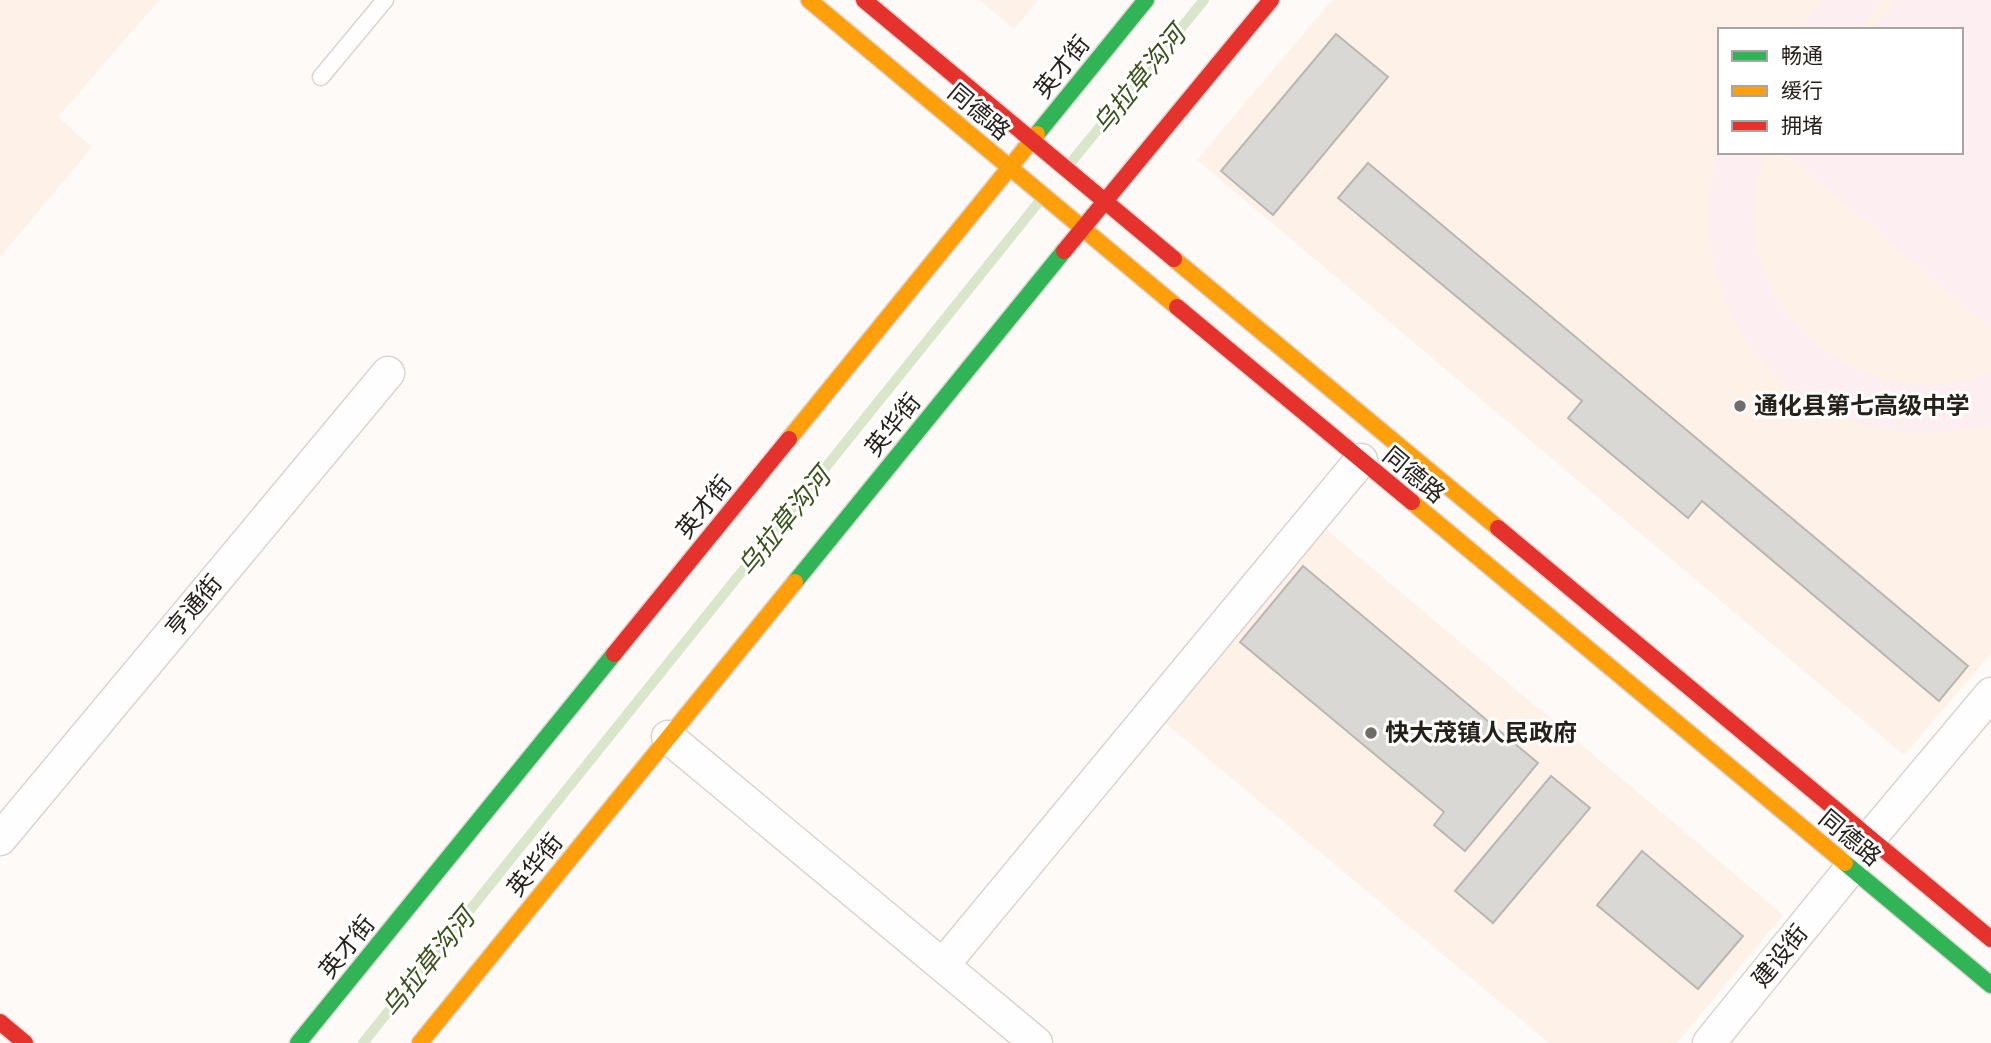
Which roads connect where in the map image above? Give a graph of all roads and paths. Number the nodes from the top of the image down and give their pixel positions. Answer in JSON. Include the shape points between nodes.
{"nodes":[{"id":1,"x":385,"y":0,"type":"edge"},
{"id":2,"x":809,"y":0,"type":"edge"},
{"id":3,"x":864,"y":0,"type":"edge"},
{"id":4,"x":1146,"y":0,"type":"edge"},
{"id":5,"x":1271,"y":0,"type":"edge"},
{"id":6,"x":321,"y":77,"type":"dead end"},
{"id":7,"x":1032,"y":140,"type":"junction"},
{"id":8,"x":1010,"y":168,"type":"junction"},
{"id":9,"x":1105,"y":200,"type":"junction"},
{"id":10,"x":1082,"y":228,"type":"junction"},
{"id":11,"x":388,"y":373,"type":"dead end"},
{"id":12,"x":1362,"y":460,"type":"junction"},
{"id":13,"x":1991,"y":694,"type":"edge"},
{"id":14,"x":668,"y":737,"type":"junction"},
{"id":15,"x":1870,"y":838,"type":"junction"},
{"id":16,"x":0,"y":839,"type":"edge"},
{"id":17,"x":1851,"y":868,"type":"junction"},
{"id":18,"x":1991,"y":939,"type":"edge"},
{"id":19,"x":943,"y":965,"type":"junction"},
{"id":20,"x":1991,"y":985,"type":"edge"},
{"id":21,"x":0,"y":1022,"type":"edge"},
{"id":22,"x":25,"y":1043,"type":"edge"},
{"id":23,"x":298,"y":1043,"type":"edge"},
{"id":24,"x":420,"y":1043,"type":"edge"},
{"id":25,"x":1037,"y":1043,"type":"edge"},
{"id":26,"x":1709,"y":1043,"type":"edge"}],
"edges":[{"from":1,"to":6,"type":"lane"},
{"from":2,"to":8,"type":"main road","name":"同德路"},
{"from":3,"to":7,"type":"main road","name":"同德路"},
{"from":4,"to":7,"type":"main road","name":"英才街"},
{"from":5,"to":9,"type":"main road","name":"英华街"},
{"from":7,"to":8,"type":"main road","name":"英才街"},
{"from":7,"to":9,"type":"main road","name":"同德路"},
{"from":8,"to":10,"type":"main road","name":"同德路"},
{"from":8,"to":23,"type":"main road","name":"英才街"},
{"from":9,"to":10,"type":"main road","name":"英华街"},
{"from":9,"to":15,"type":"main road","name":"同德路"},
{"from":10,"to":12,"type":"main road","name":"同德路"},
{"from":10,"to":14,"type":"main road","name":"英华街"},
{"from":11,"to":16,"type":"street","name":"亨通街"},
{"from":12,"to":17,"type":"main road","name":"同德路"},
{"from":12,"to":19,"type":"street"},
{"from":13,"to":15,"type":"street"},
{"from":14,"to":19,"type":"street"},
{"from":14,"to":24,"type":"main road","name":"英华街"},
{"from":15,"to":18,"type":"main road","name":"同德路"},
{"from":17,"to":20,"type":"main road","name":"同德路"},
{"from":17,"to":26,"type":"street","name":"建设街"},
{"from":19,"to":25,"type":"street"},
{"from":21,"to":22,"type":"main road"}]}
